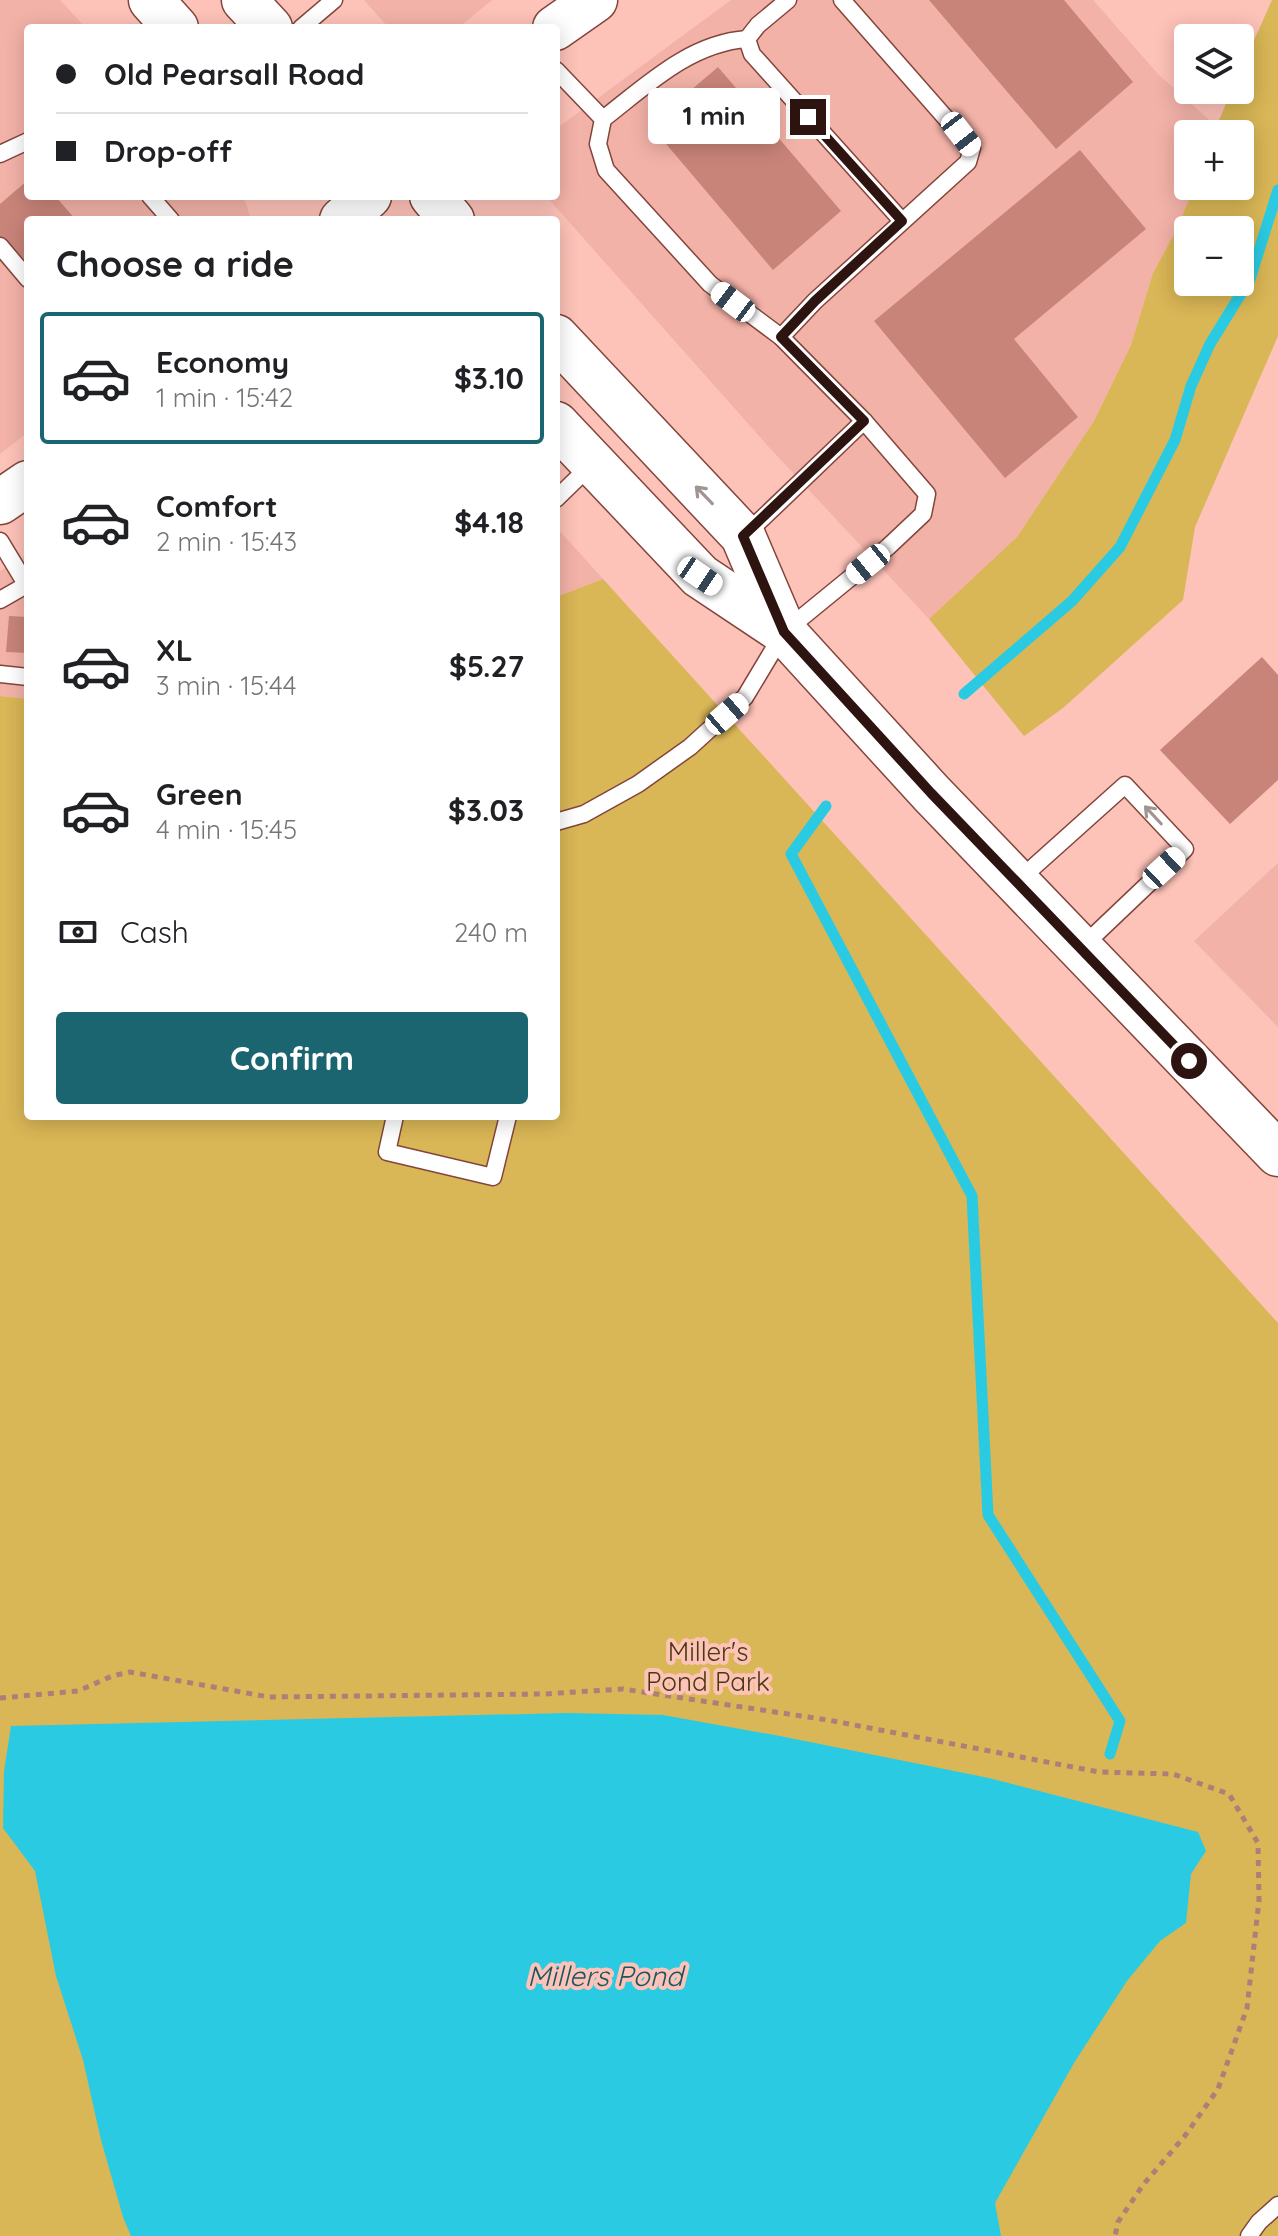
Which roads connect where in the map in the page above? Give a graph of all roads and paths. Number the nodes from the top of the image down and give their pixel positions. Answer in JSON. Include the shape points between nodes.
{"nodes":[{"id":1,"x":151,"y":0,"type":"edge"},
{"id":2,"x":244,"y":0,"type":"edge"},
{"id":3,"x":334,"y":0,"type":"edge"},
{"id":4,"x":842,"y":0,"type":"edge"},
{"id":5,"x":781,"y":3,"type":"edge"},
{"id":6,"x":172,"y":24,"type":"edge"},
{"id":7,"x":266,"y":24,"type":"edge"},
{"id":8,"x":306,"y":24,"type":"edge"},
{"id":9,"x":747,"y":39,"type":"junction"},
{"id":10,"x":560,"y":74,"type":"edge"},
{"id":11,"x":603,"y":119,"type":"junction"},
{"id":12,"x":24,"y":143,"type":"edge"},
{"id":13,"x":0,"y":154,"type":"edge"},
{"id":14,"x":154,"y":200,"type":"edge"},
{"id":15,"x":435,"y":200,"type":"edge"},
{"id":16,"x":168,"y":216,"type":"edge"},
{"id":17,"x":449,"y":216,"type":"edge"},
{"id":18,"x":902,"y":221,"type":"junction"},
{"id":19,"x":0,"y":246,"type":"edge"},
{"id":20,"x":24,"y":274,"type":"edge"},
{"id":21,"x":781,"y":337,"type":"junction"},
{"id":22,"x":560,"y":341,"type":"edge"},
{"id":23,"x":864,"y":421,"type":"junction"},
{"id":24,"x":560,"y":428,"type":"edge"},
{"id":25,"x":593,"y":463,"type":"junction"},
{"id":26,"x":24,"y":486,"type":"edge"},
{"id":27,"x":560,"y":495,"type":"edge"},
{"id":28,"x":0,"y":502,"type":"edge"},
{"id":29,"x":743,"y":536,"type":"junction"},
{"id":30,"x":0,"y":541,"type":"edge"},
{"id":31,"x":24,"y":579,"type":"edge"},
{"id":32,"x":24,"y":586,"type":"edge"},
{"id":33,"x":0,"y":600,"type":"edge"},
{"id":34,"x":784,"y":632,"type":"junction"},
{"id":35,"x":0,"y":674,"type":"edge"},
{"id":36,"x":24,"y":677,"type":"edge"},
{"id":37,"x":560,"y":821,"type":"edge"},
{"id":38,"x":1017,"y":882,"type":"junction"},
{"id":39,"x":1080,"y":948,"type":"junction"},
{"id":40,"x":394,"y":1120,"type":"edge"},
{"id":41,"x":507,"y":1120,"type":"edge"},
{"id":42,"x":1278,"y":1154,"type":"edge"},
{"id":43,"x":0,"y":1698,"type":"edge"},
{"id":44,"x":1278,"y":2205,"type":"edge"},
{"id":45,"x":1115,"y":2236,"type":"edge"},
{"id":46,"x":1249,"y":2236,"type":"edge"}],
"edges":[{"from":1,"to":6,"type":"main road"},
{"from":2,"to":7,"type":"main road"},
{"from":3,"to":8,"type":"lane"},
{"from":4,"to":18,"type":"lane","via":[[972,148],[968,162]]},
{"from":5,"to":9,"type":"lane"},
{"from":9,"to":11,"type":"lane","via":[[701,49]]},
{"from":9,"to":18,"type":"lane","via":[[752,54]]},
{"from":10,"to":11,"type":"lane"},
{"from":11,"to":21,"type":"lane","via":[[598,144],[606,170],[710,284]]},
{"from":12,"to":13,"type":"lane"},
{"from":14,"to":16,"type":"lane"},
{"from":15,"to":17,"type":"main road"},
{"from":18,"to":21,"type":"lane"},
{"from":19,"to":20,"type":"lane"},
{"from":21,"to":23,"type":"lane"},
{"from":29,"to":22,"type":"main road","one_way":true},
{"from":23,"to":29,"type":"lane"},
{"from":23,"to":34,"type":"lane","via":[[927,494],[923,514]]},
{"from":24,"to":25,"type":"main road"},
{"from":25,"to":27,"type":"lane"},
{"from":25,"to":34,"type":"main road","via":[[700,576]]},
{"from":26,"to":28,"type":"main road"},
{"from":29,"to":34,"type":"main road"},
{"from":30,"to":31,"type":"lane"},
{"from":32,"to":33,"type":"lane"},
{"from":34,"to":37,"type":"lane","via":[[745,697],[690,747],[638,784],[584,814]]},
{"from":34,"to":38,"type":"main road"},
{"from":35,"to":36,"type":"lane"},
{"from":38,"to":39,"type":"main road"},
{"from":39,"to":38,"type":"lane","one_way":true,"via":[[1185,849],[1125,785]]},
{"from":39,"to":42,"type":"main road"},
{"from":40,"to":41,"type":"lane","via":[[387,1152],[493,1177]]},
{"from":43,"to":45,"type":"path","via":[[78,1691],[130,1672],[269,1697],[623,1689],[828,1720],[1099,1772],[1173,1774],[1229,1794],[1258,1843],[1259,1900],[1247,2008],[1218,2089],[1143,2185],[1118,2222]]},
{"from":44,"to":46,"type":"lane"}]}
